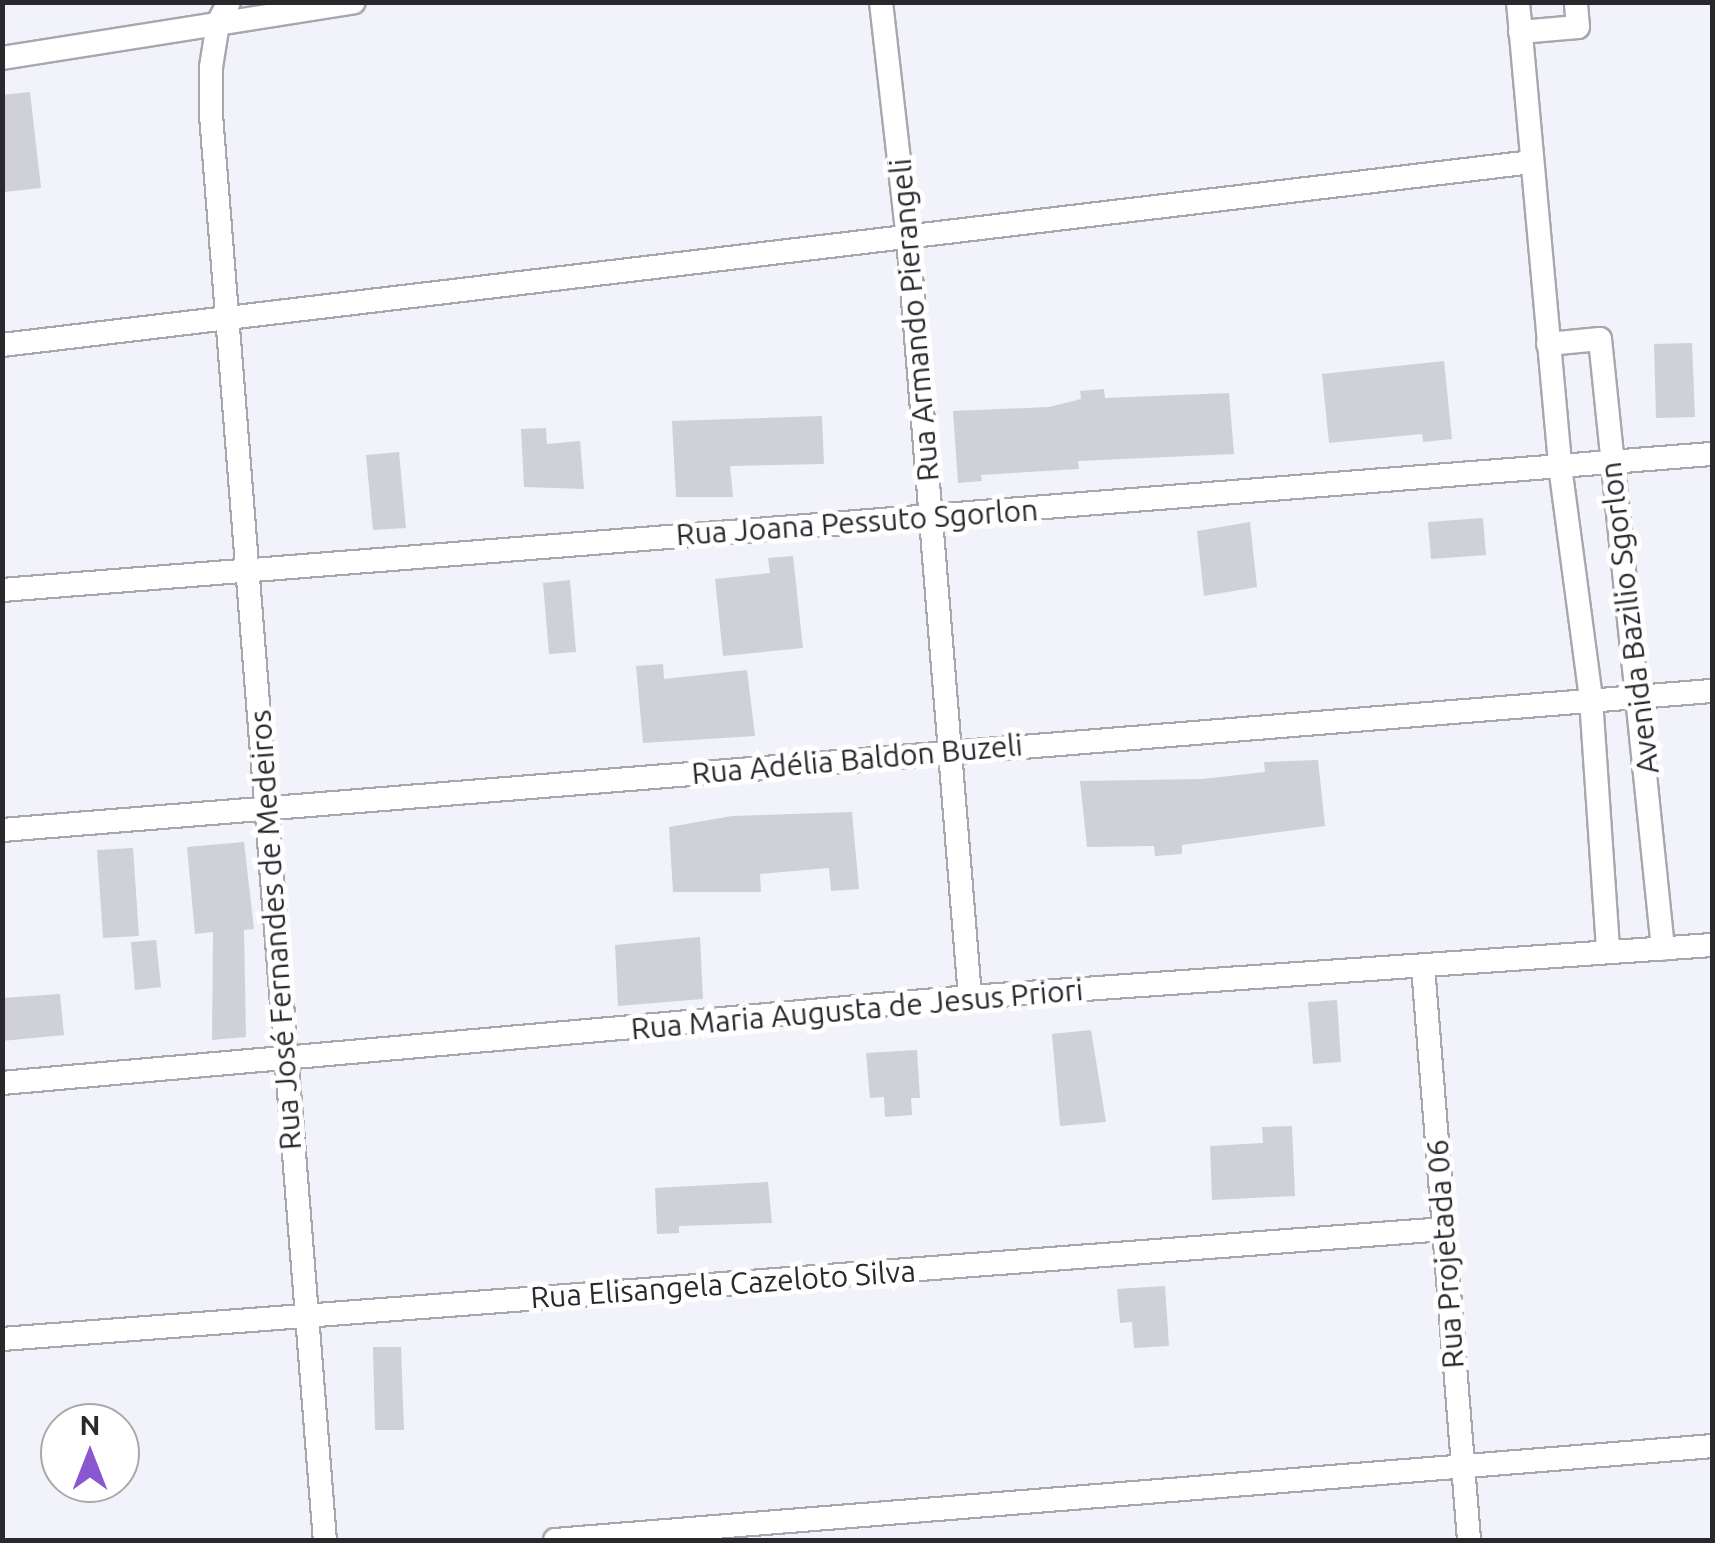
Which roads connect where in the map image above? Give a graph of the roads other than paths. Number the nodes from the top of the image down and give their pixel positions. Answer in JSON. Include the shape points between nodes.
{"nodes":[{"id":1,"x":354,"y":2,"type":"edge"},
{"id":2,"x":881,"y":2,"type":"edge"},
{"id":3,"x":1518,"y":2,"type":"edge"},
{"id":4,"x":1576,"y":2,"type":"edge"},
{"id":5,"x":224,"y":13,"type":"edge"},
{"id":6,"x":1520,"y":32,"type":"junction"},
{"id":7,"x":2,"y":58,"type":"edge"},
{"id":8,"x":1532,"y":162,"type":"junction"},
{"id":9,"x":908,"y":238,"type":"junction"},
{"id":10,"x":230,"y":319,"type":"junction"},
{"id":11,"x":1548,"y":344,"type":"junction"},
{"id":12,"x":2,"y":345,"type":"edge"},
{"id":13,"x":1712,"y":454,"type":"edge"},
{"id":14,"x":1609,"y":462,"type":"junction"},
{"id":15,"x":1560,"y":466,"type":"junction"},
{"id":16,"x":932,"y":516,"type":"junction"},
{"id":17,"x":249,"y":569,"type":"junction"},
{"id":18,"x":2,"y":590,"type":"edge"},
{"id":19,"x":1712,"y":691,"type":"edge"},
{"id":20,"x":1641,"y":697,"type":"junction"},
{"id":21,"x":1591,"y":699,"type":"junction"},
{"id":22,"x":952,"y":752,"type":"junction"},
{"id":23,"x":267,"y":808,"type":"junction"},
{"id":24,"x":2,"y":830,"type":"edge"},
{"id":25,"x":1712,"y":944,"type":"edge"},
{"id":26,"x":1663,"y":949,"type":"junction"},
{"id":27,"x":1608,"y":951,"type":"junction"},
{"id":28,"x":1423,"y":967,"type":"junction"},
{"id":29,"x":970,"y":998,"type":"junction"},
{"id":30,"x":285,"y":1058,"type":"junction"},
{"id":31,"x":2,"y":1083,"type":"edge"},
{"id":32,"x":1444,"y":1229,"type":"junction"},
{"id":33,"x":304,"y":1316,"type":"junction"},
{"id":34,"x":2,"y":1339,"type":"edge"},
{"id":35,"x":1712,"y":1446,"type":"edge"},
{"id":36,"x":1462,"y":1467,"type":"junction"},
{"id":37,"x":325,"y":1540,"type":"edge"},
{"id":38,"x":555,"y":1540,"type":"edge"},
{"id":39,"x":1469,"y":1540,"type":"edge"}],
"edges":[{"from":1,"to":5,"type":"street"},
{"from":2,"to":9,"type":"street","name":"Rua Armando Pierangeli"},
{"from":3,"to":6,"type":"street","name":"Avenida Bazilio Sgorlon"},
{"from":4,"to":6,"type":"street","via":[[1578,27]]},
{"from":5,"to":7,"type":"street"},
{"from":5,"to":10,"type":"street","name":"Rua José Fernandes de Medeiros","via":[[212,116]]},
{"from":6,"to":8,"type":"street","name":"Avenida Bazilio Sgorlon"},
{"from":8,"to":9,"type":"street"},
{"from":8,"to":11,"type":"street","name":"Avenida Bazilio Sgorlon"},
{"from":9,"to":10,"type":"street"},
{"from":9,"to":16,"type":"street","name":"Rua Armando Pierangeli"},
{"from":10,"to":12,"type":"street"},
{"from":10,"to":17,"type":"street","name":"Rua José Fernandes de Medeiros"},
{"from":11,"to":14,"type":"street","name":"Avenida Bazilio Sgorlon","via":[[1600,339]]},
{"from":11,"to":15,"type":"street","name":"Avenida Bazilio Sgorlon"},
{"from":13,"to":14,"type":"street","name":"Rua Joana Pessuto Sgorlon"},
{"from":14,"to":15,"type":"street","name":"Rua Joana Pessuto Sgorlon"},
{"from":14,"to":20,"type":"street","name":"Avenida Bazilio Sgorlon"},
{"from":15,"to":16,"type":"street","name":"Rua Joana Pessuto Sgorlon"},
{"from":15,"to":21,"type":"street","name":"Avenida Bazilio Sgorlon"},
{"from":16,"to":17,"type":"street","name":"Rua Joana Pessuto Sgorlon"},
{"from":16,"to":22,"type":"street","name":"Rua Armando Pierangeli"},
{"from":17,"to":18,"type":"street","name":"Rua Joana Pessuto Sgorlon"},
{"from":17,"to":23,"type":"street","name":"Rua José Fernandes de Medeiros"},
{"from":19,"to":20,"type":"street","name":"Rua Adélia Baldon Buzeli"},
{"from":20,"to":21,"type":"street","name":"Rua Adélia Baldon Buzeli"},
{"from":20,"to":26,"type":"street","name":"Avenida Bazilio Sgorlon"},
{"from":21,"to":22,"type":"street","name":"Rua Adélia Baldon Buzeli"},
{"from":21,"to":27,"type":"street","name":"Avenida Bazilio Sgorlon"},
{"from":22,"to":23,"type":"street","name":"Rua Adélia Baldon Buzeli"},
{"from":22,"to":29,"type":"street","name":"Rua Armando Pierangeli"},
{"from":23,"to":24,"type":"street","name":"Rua Adélia Baldon Buzeli"},
{"from":23,"to":30,"type":"street","name":"Rua José Fernandes de Medeiros"},
{"from":25,"to":26,"type":"street","name":"Rua Maria Augusta de Jesus Priori"},
{"from":26,"to":27,"type":"street","name":"Rua Maria Augusta de Jesus Priori"},
{"from":27,"to":28,"type":"street","name":"Rua Maria Augusta de Jesus Priori"},
{"from":28,"to":29,"type":"street","name":"Rua Maria Augusta de Jesus Priori"},
{"from":28,"to":32,"type":"street","name":"Rua Projetada 06"},
{"from":29,"to":30,"type":"street","name":"Rua Maria Augusta de Jesus Priori"},
{"from":30,"to":31,"type":"street","name":"Rua Maria Augusta de Jesus Priori"},
{"from":30,"to":33,"type":"street","name":"Rua José Fernandes de Medeiros"},
{"from":32,"to":33,"type":"street","name":"Rua Elisangela Cazeloto Silva"},
{"from":32,"to":36,"type":"street","name":"Rua Projetada 06"},
{"from":33,"to":34,"type":"street","name":"Rua Elisangela Cazeloto Silva"},
{"from":33,"to":37,"type":"street","name":"Rua José Fernandes de Medeiros"},
{"from":35,"to":36,"type":"street"},
{"from":36,"to":38,"type":"street"},
{"from":36,"to":39,"type":"street","name":"Rua Projetada 06"}]}
